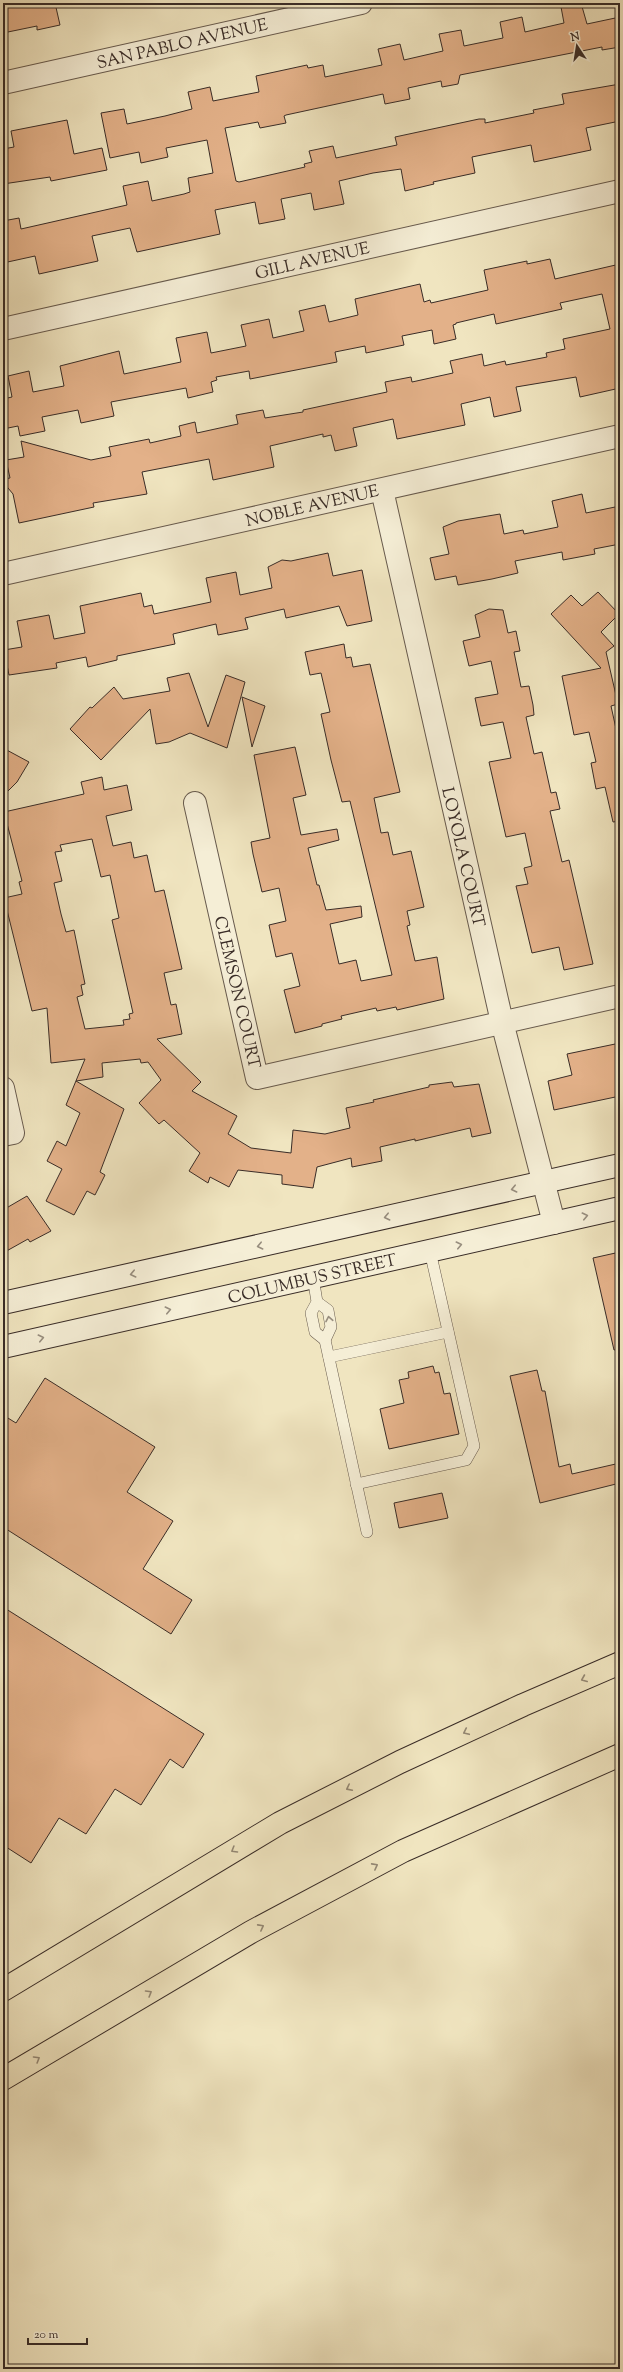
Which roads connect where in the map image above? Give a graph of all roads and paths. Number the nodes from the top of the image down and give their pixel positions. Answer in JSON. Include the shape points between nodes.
{"nodes":[{"id":1,"x":361,"y":3,"type":"edge"},
{"id":2,"x":3,"y":83,"type":"edge"},
{"id":3,"x":620,"y":190,"type":"edge"},
{"id":4,"x":3,"y":329,"type":"edge"},
{"id":5,"x":620,"y":436,"type":"edge"},
{"id":6,"x":382,"y":490,"type":"junction"},
{"id":7,"x":3,"y":574,"type":"edge"},
{"id":8,"x":195,"y":802,"type":"dead end"},
{"id":9,"x":620,"y":996,"type":"edge"},
{"id":10,"x":502,"y":1022,"type":"junction"},
{"id":11,"x":3,"y":1088,"type":"edge"},
{"id":12,"x":3,"y":1135,"type":"edge"},
{"id":13,"x":620,"y":1165,"type":"edge"},
{"id":14,"x":543,"y":1182,"type":"junction"},
{"id":15,"x":620,"y":1208,"type":"edge"},
{"id":16,"x":554,"y":1223,"type":"junction"},
{"id":17,"x":430,"y":1251,"type":"junction"},
{"id":18,"x":312,"y":1278,"type":"junction"},
{"id":19,"x":317,"y":1302,"type":"junction"},
{"id":20,"x":3,"y":1303,"type":"edge"},
{"id":21,"x":448,"y":1332,"type":"junction"},
{"id":22,"x":325,"y":1340,"type":"junction"},
{"id":23,"x":3,"y":1347,"type":"edge"},
{"id":24,"x":329,"y":1357,"type":"junction"},
{"id":25,"x":356,"y":1484,"type":"junction"},
{"id":26,"x":366,"y":1532,"type":"dead end"},
{"id":27,"x":620,"y":1663,"type":"edge"},
{"id":28,"x":620,"y":1756,"type":"edge"},
{"id":29,"x":3,"y":1990,"type":"edge"},
{"id":30,"x":3,"y":2078,"type":"edge"}],
"edges":[{"from":1,"to":2,"type":"street","name":"SAN PABLO AVENUE"},
{"from":3,"to":4,"type":"street","name":"GILL AVENUE"},
{"from":5,"to":6,"type":"street","name":"NOBLE AVENUE"},
{"from":6,"to":7,"type":"street","name":"NOBLE AVENUE"},
{"from":6,"to":10,"type":"street","name":"LOYOLA COURT"},
{"from":8,"to":10,"type":"street","name":"CLEMSON COURT","via":[[258,1078]]},
{"from":9,"to":10,"type":"street"},
{"from":10,"to":14,"type":"street","name":"LOYOLA COURT"},
{"from":11,"to":12,"type":"street","via":[[13,1133]]},
{"from":13,"to":14,"type":"street"},
{"from":14,"to":16,"type":"street","name":"LOYOLA COURT"},
{"from":14,"to":20,"type":"street","one_way":true},
{"from":16,"to":15,"type":"street","name":"COLUMBUS STREET","one_way":true},
{"from":17,"to":16,"type":"street","name":"COLUMBUS STREET","one_way":true},
{"from":17,"to":18,"type":"street","name":"COLUMBUS STREET"},
{"from":17,"to":21,"type":"lane"},
{"from":18,"to":19,"type":"lane"},
{"from":23,"to":18,"type":"street","name":"COLUMBUS STREET","one_way":true},
{"from":19,"to":22,"type":"lane","via":[[311,1313],[315,1332]]},
{"from":22,"to":19,"type":"lane","one_way":true,"via":[[331,1327],[328,1310]]},
{"from":21,"to":24,"type":"lane"},
{"from":21,"to":25,"type":"lane","via":[[474,1446],[466,1460]]},
{"from":22,"to":24,"type":"lane"},
{"from":24,"to":25,"type":"lane"},
{"from":25,"to":26,"type":"lane"},
{"from":27,"to":29,"type":"highway","one_way":true,"via":[[400,1762],[280,1823]]},
{"from":30,"to":28,"type":"highway","one_way":true,"via":[[251,1932],[403,1851]]}]}
